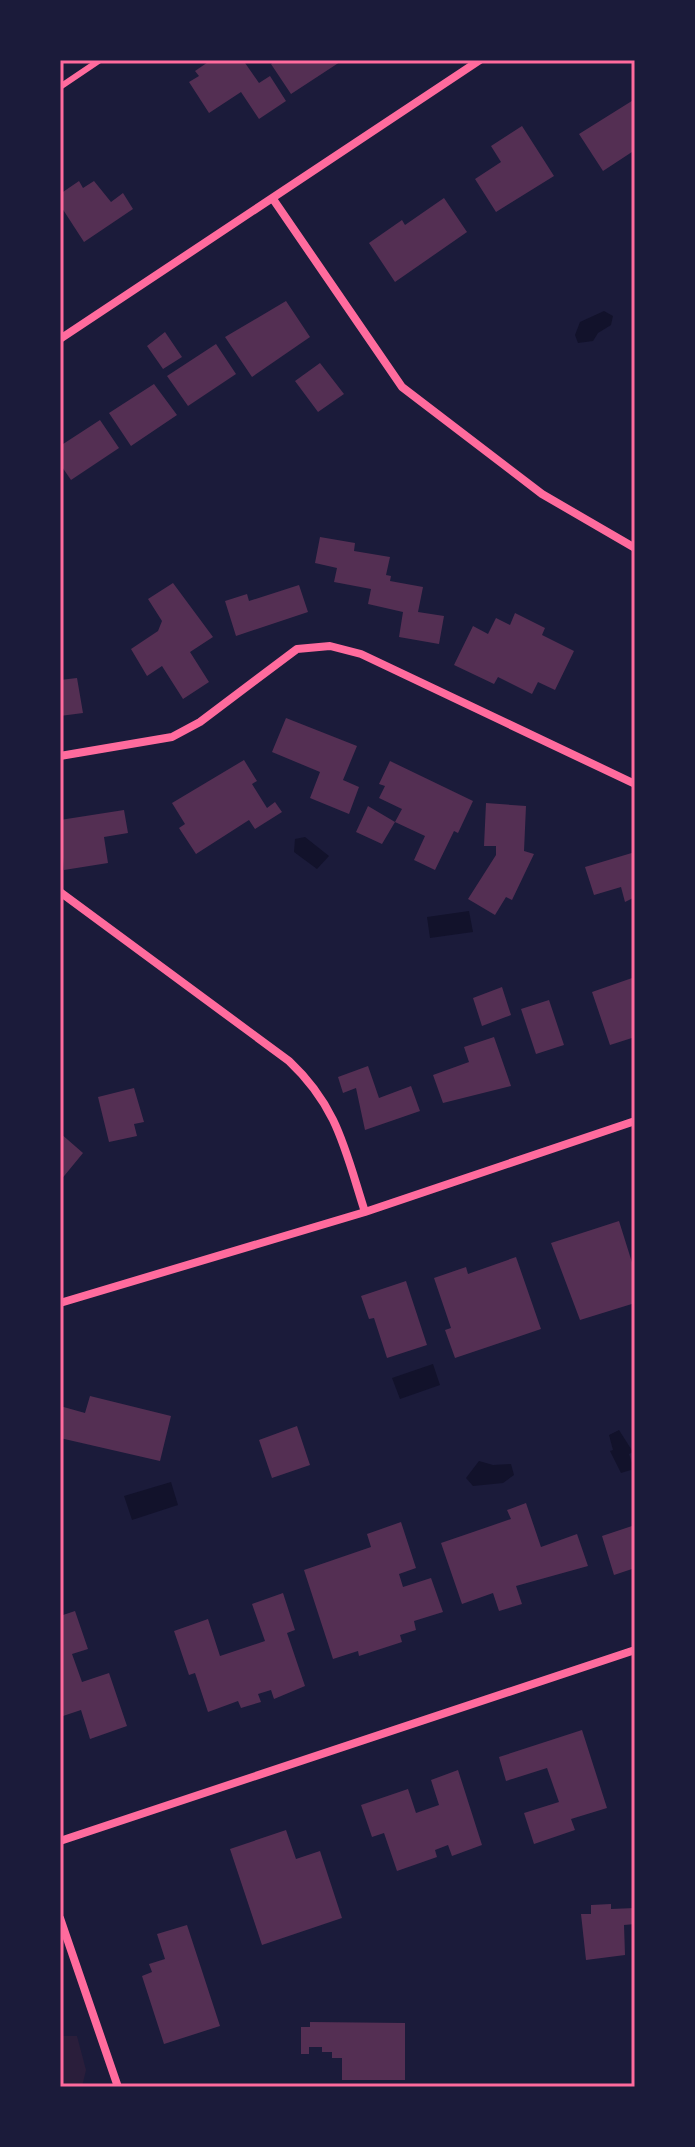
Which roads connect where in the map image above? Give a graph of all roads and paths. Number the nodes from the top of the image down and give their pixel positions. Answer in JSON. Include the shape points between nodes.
{"nodes":[{"id":1,"x":100,"y":60,"type":"edge"},
{"id":2,"x":480,"y":60,"type":"edge"},
{"id":3,"x":60,"y":87,"type":"edge"},
{"id":4,"x":273,"y":199,"type":"junction"},
{"id":5,"x":60,"y":339,"type":"edge"},
{"id":6,"x":635,"y":548,"type":"edge"},
{"id":7,"x":60,"y":756,"type":"edge"},
{"id":8,"x":635,"y":784,"type":"edge"},
{"id":9,"x":60,"y":892,"type":"edge"},
{"id":10,"x":635,"y":1121,"type":"edge"},
{"id":11,"x":365,"y":1212,"type":"junction"},
{"id":12,"x":60,"y":1303,"type":"edge"},
{"id":13,"x":635,"y":1650,"type":"edge"},
{"id":14,"x":60,"y":1841,"type":"edge"},
{"id":15,"x":60,"y":1918,"type":"edge"},
{"id":16,"x":118,"y":2087,"type":"edge"}],
"edges":[{"from":1,"to":3,"type":"lane"},
{"from":2,"to":4,"type":"street"},
{"from":4,"to":5,"type":"street"},
{"from":4,"to":6,"type":"street","via":[[402,387],[542,494]]},
{"from":7,"to":8,"type":"street","via":[[172,737],[289,654],[313,645],[361,654]]},
{"from":9,"to":11,"type":"street","via":[[315,1085],[332,1112]]},
{"from":10,"to":11,"type":"street"},
{"from":11,"to":12,"type":"street"},
{"from":13,"to":14,"type":"street"},
{"from":15,"to":16,"type":"street"}]}
